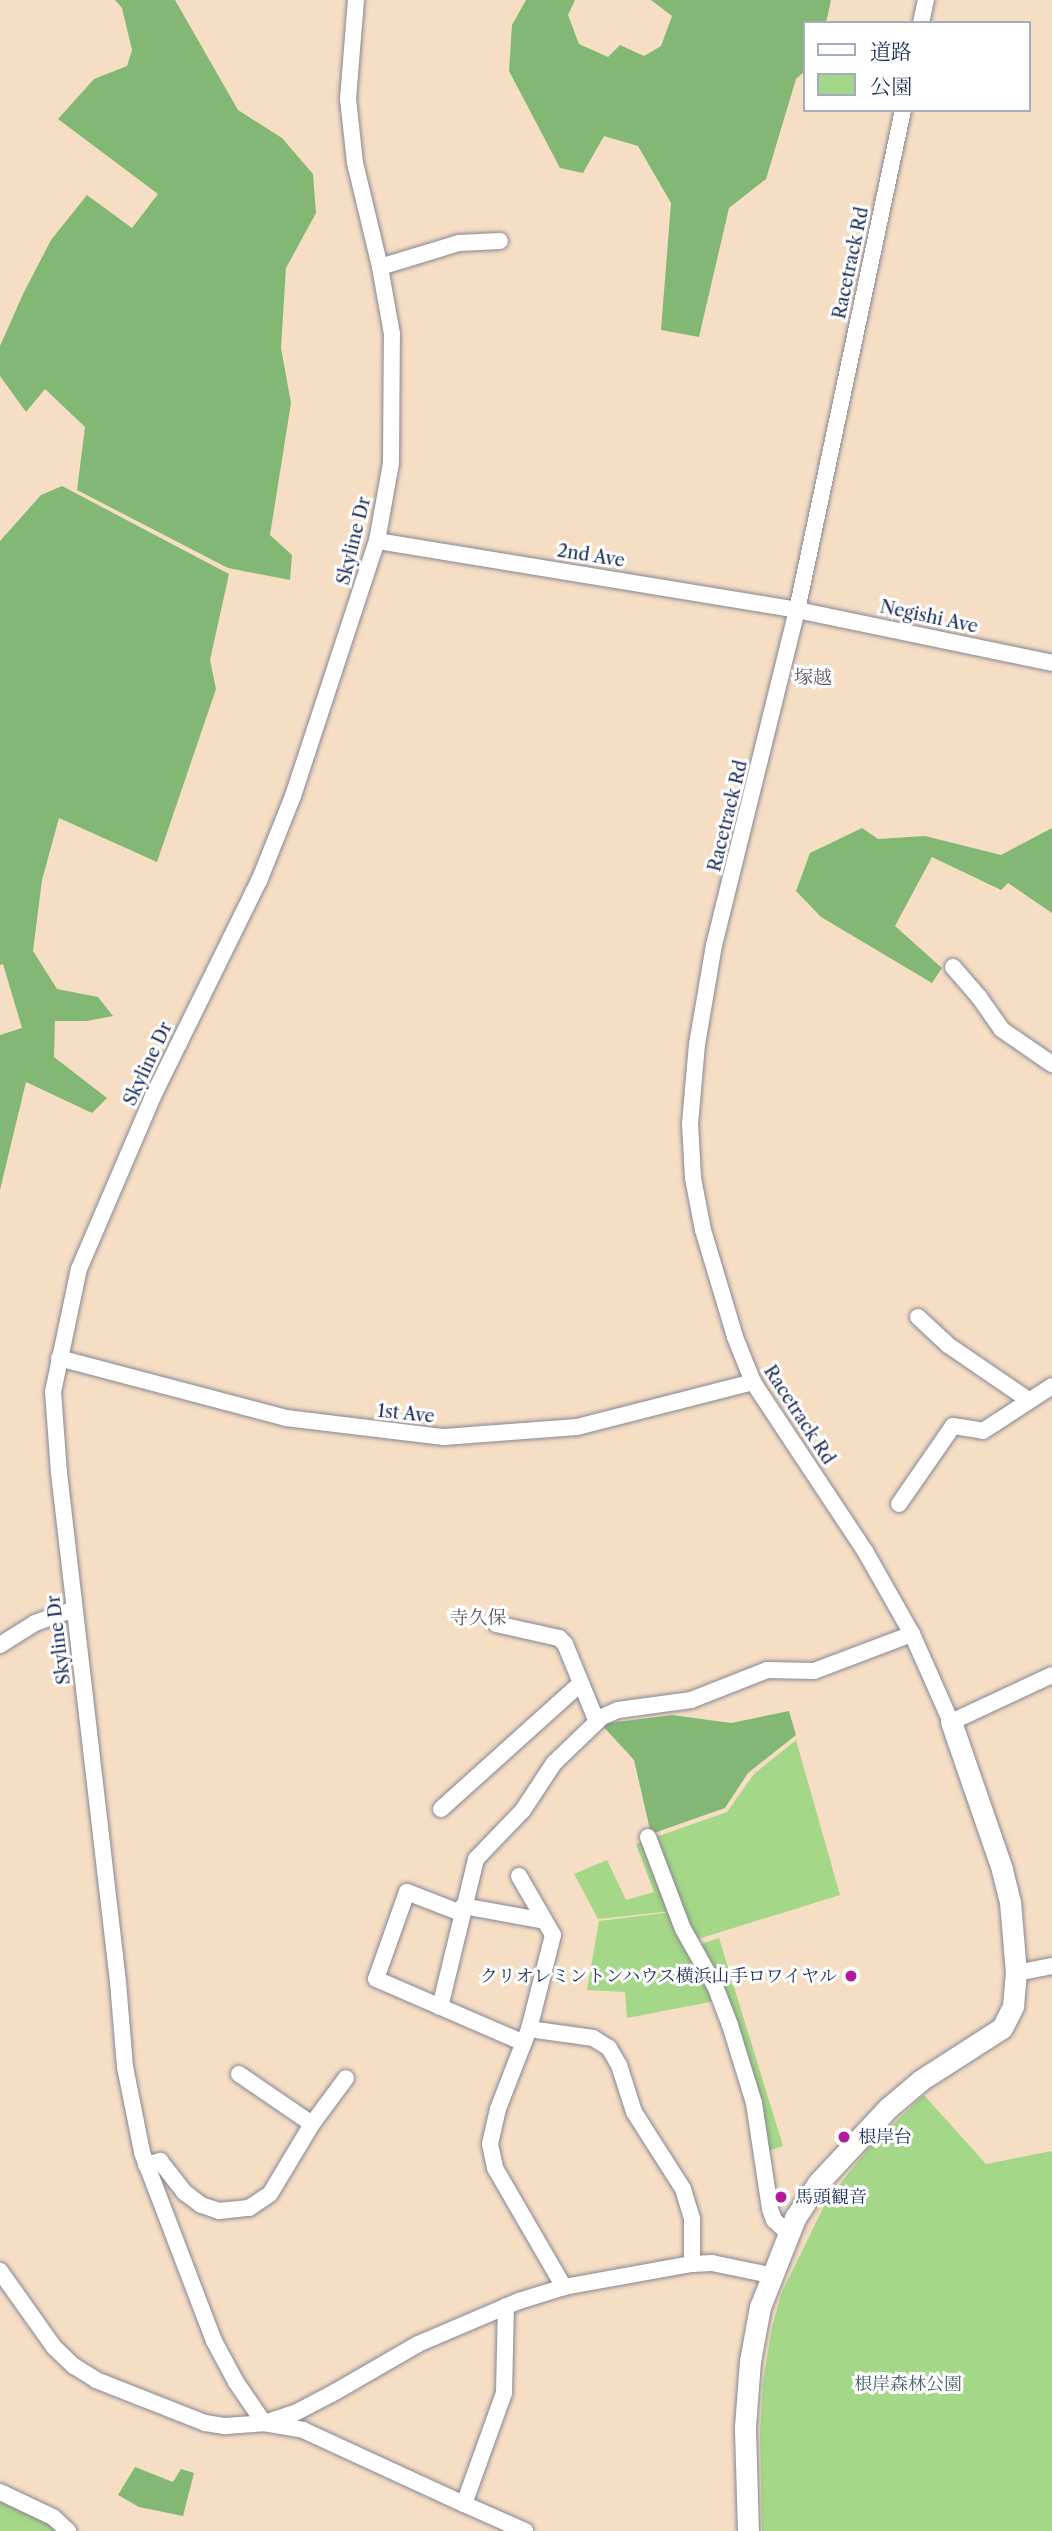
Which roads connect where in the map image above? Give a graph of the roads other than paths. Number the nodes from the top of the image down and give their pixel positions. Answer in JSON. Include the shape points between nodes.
{"nodes":[{"id":1,"x":356,"y":0,"type":"edge"},
{"id":2,"x":926,"y":0,"type":"edge"},
{"id":3,"x":921,"y":21,"type":"edge"},
{"id":4,"x":903,"y":112,"type":"edge"},
{"id":5,"x":500,"y":240,"type":"dead end"},
{"id":6,"x":380,"y":267,"type":"junction"},
{"id":7,"x":377,"y":541,"type":"junction"},
{"id":8,"x":797,"y":610,"type":"junction"},
{"id":9,"x":1052,"y":663,"type":"edge"},
{"id":10,"x":953,"y":967,"type":"dead end"},
{"id":11,"x":1052,"y":1064,"type":"edge"},
{"id":12,"x":918,"y":1317,"type":"dead end"},
{"id":13,"x":59,"y":1357,"type":"junction"},
{"id":14,"x":753,"y":1382,"type":"junction"},
{"id":15,"x":1052,"y":1386,"type":"edge"},
{"id":16,"x":1030,"y":1401,"type":"junction"},
{"id":17,"x":899,"y":1504,"type":"dead end"},
{"id":18,"x":74,"y":1609,"type":"junction"},
{"id":19,"x":496,"y":1624,"type":"dead end"},
{"id":20,"x":912,"y":1634,"type":"junction"},
{"id":21,"x":0,"y":1645,"type":"edge"},
{"id":22,"x":1052,"y":1675,"type":"edge"},
{"id":23,"x":581,"y":1682,"type":"junction"},
{"id":24,"x":597,"y":1722,"type":"junction"},
{"id":25,"x":951,"y":1722,"type":"junction"},
{"id":26,"x":441,"y":1809,"type":"dead end"},
{"id":27,"x":648,"y":1837,"type":"dead end"},
{"id":28,"x":519,"y":1876,"type":"dead end"},
{"id":29,"x":462,"y":1909,"type":"junction"},
{"id":30,"x":545,"y":1921,"type":"junction"},
{"id":31,"x":1048,"y":1967,"type":"edge"},
{"id":32,"x":1016,"y":1973,"type":"junction"},
{"id":33,"x":440,"y":2007,"type":"junction"},
{"id":34,"x":527,"y":2036,"type":"junction"},
{"id":35,"x":239,"y":2074,"type":"dead end"},
{"id":36,"x":345,"y":2078,"type":"dead end"},
{"id":37,"x":312,"y":2123,"type":"junction"},
{"id":38,"x":146,"y":2165,"type":"junction"},
{"id":39,"x":788,"y":2233,"type":"junction"},
{"id":40,"x":692,"y":2264,"type":"junction"},
{"id":41,"x":0,"y":2272,"type":"edge"},
{"id":42,"x":771,"y":2275,"type":"junction"},
{"id":43,"x":564,"y":2287,"type":"junction"},
{"id":44,"x":506,"y":2306,"type":"junction"},
{"id":45,"x":264,"y":2423,"type":"junction"},
{"id":46,"x":0,"y":2492,"type":"edge"},
{"id":47,"x":464,"y":2504,"type":"junction"},
{"id":48,"x":68,"y":2531,"type":"edge"},
{"id":49,"x":525,"y":2531,"type":"edge"},
{"id":50,"x":748,"y":2531,"type":"edge"}],
"edges":[{"from":1,"to":6,"type":"street","name":"Skyline Dr","via":[[348,99],[355,163]]},
{"from":2,"to":3,"type":"street"},
{"from":4,"to":8,"type":"street","name":"Racetrack Rd"},
{"from":5,"to":6,"type":"street","via":[[459,243]]},
{"from":6,"to":7,"type":"street","name":"Skyline Dr","via":[[392,334],[394,391],[391,463]]},
{"from":7,"to":8,"type":"street","name":"2nd Ave"},
{"from":7,"to":13,"type":"street","name":"Skyline Dr","via":[[293,796],[259,881],[153,1096],[79,1269]]},
{"from":8,"to":9,"type":"street","name":"Negishi Ave"},
{"from":8,"to":14,"type":"street","name":"Racetrack Rd","via":[[714,945],[697,1044],[690,1124],[692,1178],[703,1230]]},
{"from":10,"to":11,"type":"street","via":[[1001,1029]]},
{"from":12,"to":16,"type":"street","via":[[948,1345]]},
{"from":13,"to":14,"type":"street","name":"1st Ave","via":[[286,1418],[444,1437],[577,1427]]},
{"from":13,"to":18,"type":"street","name":"Skyline Dr","via":[[53,1392]]},
{"from":14,"to":20,"type":"street","name":"Racetrack Rd"},
{"from":15,"to":16,"type":"street"},
{"from":16,"to":17,"type":"street","via":[[983,1431],[953,1426]]},
{"from":18,"to":21,"type":"street","via":[[35,1623]]},
{"from":18,"to":38,"type":"street","name":"Skyline Dr","via":[[125,2067]]},
{"from":19,"to":23,"type":"street","via":[[559,1638]]},
{"from":20,"to":24,"type":"street","via":[[814,1671],[767,1670],[691,1700],[618,1710]]},
{"from":20,"to":25,"type":"street","name":"Racetrack Rd"},
{"from":22,"to":25,"type":"street"},
{"from":23,"to":24,"type":"street"},
{"from":23,"to":26,"type":"street"},
{"from":24,"to":29,"type":"street","via":[[554,1763],[523,1810],[476,1858]]},
{"from":25,"to":32,"type":"street","via":[[1002,1869],[1010,1902]]},
{"from":27,"to":39,"type":"street","via":[[683,1929],[715,1986],[730,2025],[754,2103],[770,2209]]},
{"from":28,"to":30,"type":"street"},
{"from":29,"to":30,"type":"street"},
{"from":29,"to":33,"type":"street"},
{"from":29,"to":33,"type":"street","via":[[407,1892],[376,1979]]},
{"from":30,"to":34,"type":"street","via":[[554,1935]]},
{"from":31,"to":32,"type":"street"},
{"from":32,"to":39,"type":"street","via":[[1013,2006],[1002,2028],[921,2080],[888,2108],[818,2183]]},
{"from":33,"to":34,"type":"street"},
{"from":34,"to":40,"type":"street","via":[[593,2038],[609,2048],[620,2065],[634,2112],[683,2189],[692,2219]]},
{"from":34,"to":43,"type":"street","via":[[498,2109],[490,2144],[495,2168]]},
{"from":35,"to":37,"type":"street"},
{"from":36,"to":37,"type":"street"},
{"from":37,"to":38,"type":"street","via":[[270,2194],[235,2212],[201,2205],[184,2192],[160,2161]]},
{"from":38,"to":45,"type":"street","name":"Skyline Dr","via":[[214,2341]]},
{"from":39,"to":42,"type":"street"},
{"from":40,"to":42,"type":"street","via":[[731,2265]]},
{"from":40,"to":43,"type":"street"},
{"from":41,"to":45,"type":"street","via":[[54,2347],[96,2380],[205,2423]]},
{"from":42,"to":50,"type":"street","via":[[750,2361],[745,2427]]},
{"from":43,"to":44,"type":"street"},
{"from":44,"to":45,"type":"street","via":[[418,2344],[295,2413]]},
{"from":44,"to":47,"type":"street","via":[[504,2393]]},
{"from":45,"to":47,"type":"street","via":[[332,2442]]},
{"from":46,"to":48,"type":"street","via":[[53,2517]]},
{"from":47,"to":49,"type":"street"}]}
